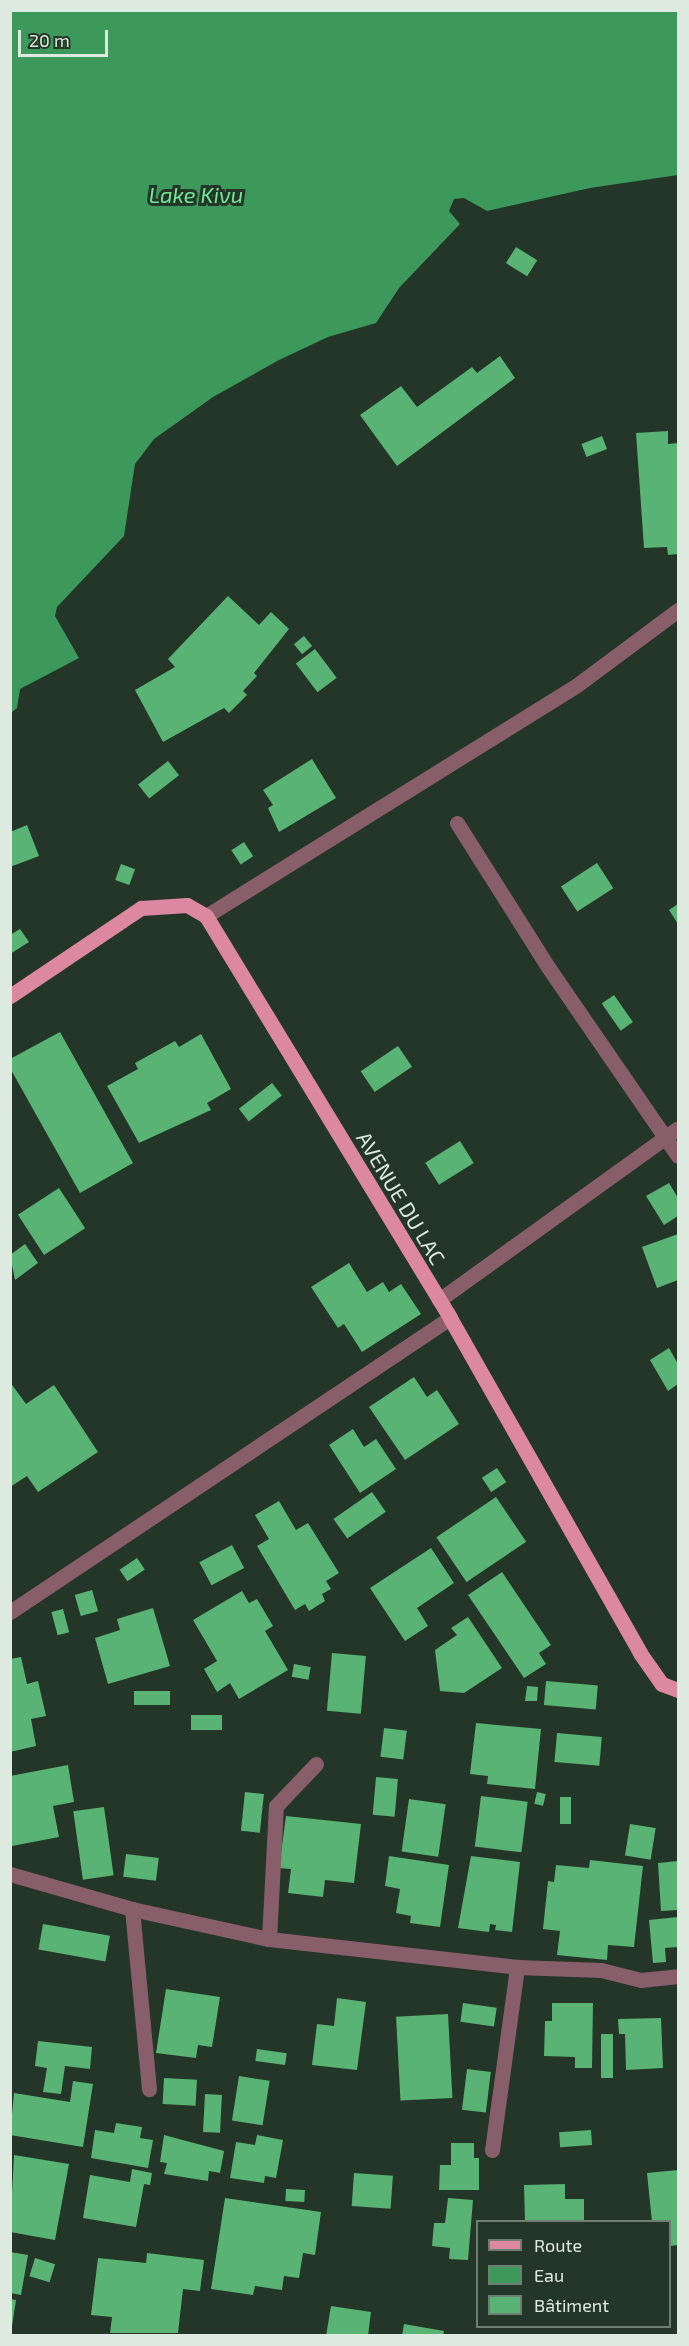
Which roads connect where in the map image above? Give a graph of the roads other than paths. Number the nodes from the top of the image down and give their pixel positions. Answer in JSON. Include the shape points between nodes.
{"nodes":[{"id":1,"x":678,"y":610,"type":"edge"},
{"id":2,"x":457,"y":824,"type":"dead end"},
{"id":3,"x":206,"y":916,"type":"junction"},
{"id":4,"x":10,"y":996,"type":"edge"},
{"id":5,"x":672,"y":1131,"type":"edge"},
{"id":6,"x":678,"y":1156,"type":"edge"},
{"id":7,"x":439,"y":1300,"type":"junction"},
{"id":8,"x":450,"y":1318,"type":"junction"},
{"id":9,"x":10,"y":1612,"type":"edge"},
{"id":10,"x":678,"y":1690,"type":"edge"},
{"id":11,"x":316,"y":1764,"type":"dead end"},
{"id":12,"x":10,"y":1874,"type":"edge"},
{"id":13,"x":132,"y":1909,"type":"junction"},
{"id":14,"x":269,"y":1939,"type":"junction"},
{"id":15,"x":517,"y":1967,"type":"junction"},
{"id":16,"x":678,"y":1976,"type":"edge"},
{"id":17,"x":149,"y":2089,"type":"dead end"},
{"id":18,"x":492,"y":2150,"type":"dead end"}],
"edges":[{"from":1,"to":3,"type":"street","via":[[577,685]]},
{"from":2,"to":5,"type":"street","via":[[548,967]]},
{"from":3,"to":4,"type":"main road","via":[[187,905],[141,909]]},
{"from":3,"to":7,"type":"main road","name":"AVENUE DU LAC"},
{"from":5,"to":6,"type":"street"},
{"from":5,"to":7,"type":"street"},
{"from":7,"to":8,"type":"main road","name":"AVENUE DU LAC"},
{"from":8,"to":9,"type":"street"},
{"from":8,"to":10,"type":"main road","name":"AVENUE DU LAC","via":[[640,1653],[662,1684]]},
{"from":11,"to":14,"type":"street","via":[[276,1806]]},
{"from":12,"to":13,"type":"street"},
{"from":13,"to":14,"type":"street"},
{"from":13,"to":17,"type":"street"},
{"from":14,"to":15,"type":"street"},
{"from":15,"to":16,"type":"street","via":[[601,1970],[641,1980]]},
{"from":15,"to":18,"type":"street"}]}
